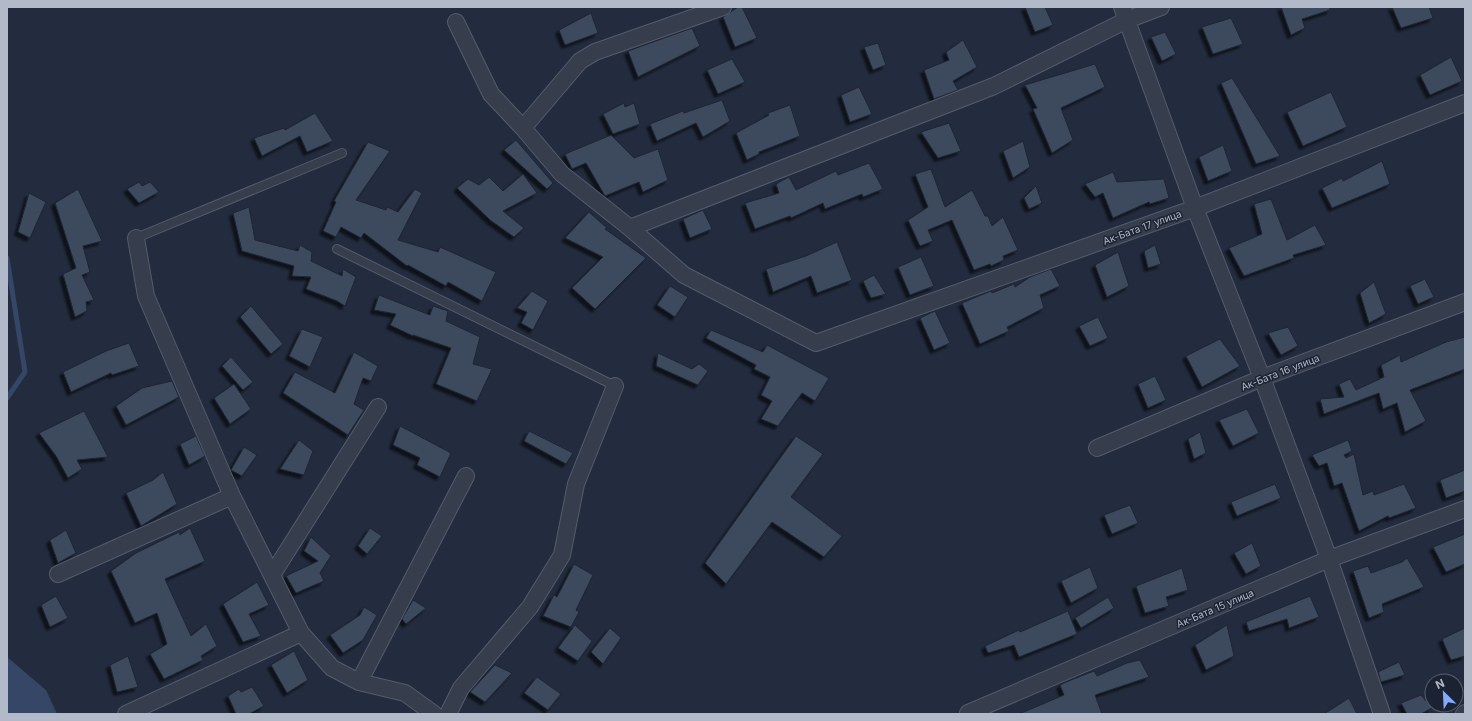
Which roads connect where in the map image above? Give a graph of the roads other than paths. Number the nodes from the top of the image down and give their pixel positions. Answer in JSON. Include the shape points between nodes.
{"nodes":[{"id":1,"x":723,"y":7,"type":"edge"},
{"id":2,"x":1160,"y":7,"type":"edge"},
{"id":3,"x":694,"y":12,"type":"edge"},
{"id":4,"x":1124,"y":13,"type":"edge"},
{"id":5,"x":456,"y":22,"type":"dead end"},
{"id":6,"x":1465,"y":104,"type":"edge"},
{"id":7,"x":523,"y":128,"type":"junction"},
{"id":8,"x":342,"y":153,"type":"dead end"},
{"id":9,"x":1194,"y":208,"type":"junction"},
{"id":10,"x":630,"y":228,"type":"junction"},
{"id":11,"x":136,"y":238,"type":"joint"},
{"id":12,"x":337,"y":249,"type":"dead end"},
{"id":13,"x":1465,"y":302,"type":"edge"},
{"id":14,"x":1262,"y":378,"type":"junction"},
{"id":15,"x":615,"y":386,"type":"joint"},
{"id":16,"x":378,"y":407,"type":"dead end"},
{"id":17,"x":1097,"y":448,"type":"dead end"},
{"id":18,"x":466,"y":476,"type":"dead end"},
{"id":19,"x":232,"y":496,"type":"junction"},
{"id":20,"x":1465,"y":509,"type":"edge"},
{"id":21,"x":1329,"y":559,"type":"junction"},
{"id":22,"x":58,"y":574,"type":"dead end"},
{"id":23,"x":272,"y":574,"type":"junction"},
{"id":24,"x":301,"y":633,"type":"junction"},
{"id":25,"x":359,"y":682,"type":"junction"},
{"id":26,"x":968,"y":713,"type":"edge"},
{"id":27,"x":126,"y":714,"type":"edge"},
{"id":28,"x":434,"y":714,"type":"edge"},
{"id":29,"x":448,"y":714,"type":"edge"},
{"id":30,"x":1382,"y":714,"type":"edge"}],
"edges":[{"from":1,"to":3,"type":"street"},
{"from":2,"to":4,"type":"street"},
{"from":3,"to":7,"type":"street","via":[[595,52],[580,61]]},
{"from":4,"to":9,"type":"street"},
{"from":4,"to":10,"type":"street","via":[[994,86]]},
{"from":5,"to":7,"type":"street","via":[[491,94]]},
{"from":6,"to":9,"type":"street","name":"Ак-Бата 17 улица"},
{"from":7,"to":10,"type":"street","via":[[562,174]]},
{"from":8,"to":11,"type":"lane"},
{"from":9,"to":10,"type":"street","name":"Ак-Бата 17 улица","via":[[816,343],[684,275]]},
{"from":9,"to":14,"type":"street"},
{"from":11,"to":19,"type":"street","via":[[146,296]]},
{"from":12,"to":15,"type":"lane"},
{"from":13,"to":14,"type":"street","name":"Ак-Бата 16 улица"},
{"from":14,"to":17,"type":"street","name":"Ак-Бата 16 улица"},
{"from":14,"to":21,"type":"street"},
{"from":15,"to":29,"type":"street","via":[[576,484],[562,555],[530,607],[461,688]]},
{"from":16,"to":23,"type":"street"},
{"from":18,"to":25,"type":"street"},
{"from":19,"to":22,"type":"street"},
{"from":19,"to":23,"type":"street"},
{"from":20,"to":21,"type":"street","name":"Ак-Бата 15 улица"},
{"from":21,"to":26,"type":"street","name":"Ак-Бата 15 улица"},
{"from":21,"to":30,"type":"street"},
{"from":23,"to":24,"type":"street"},
{"from":24,"to":25,"type":"street","via":[[332,668]]},
{"from":24,"to":27,"type":"street"},
{"from":25,"to":28,"type":"street","via":[[405,693]]}]}
